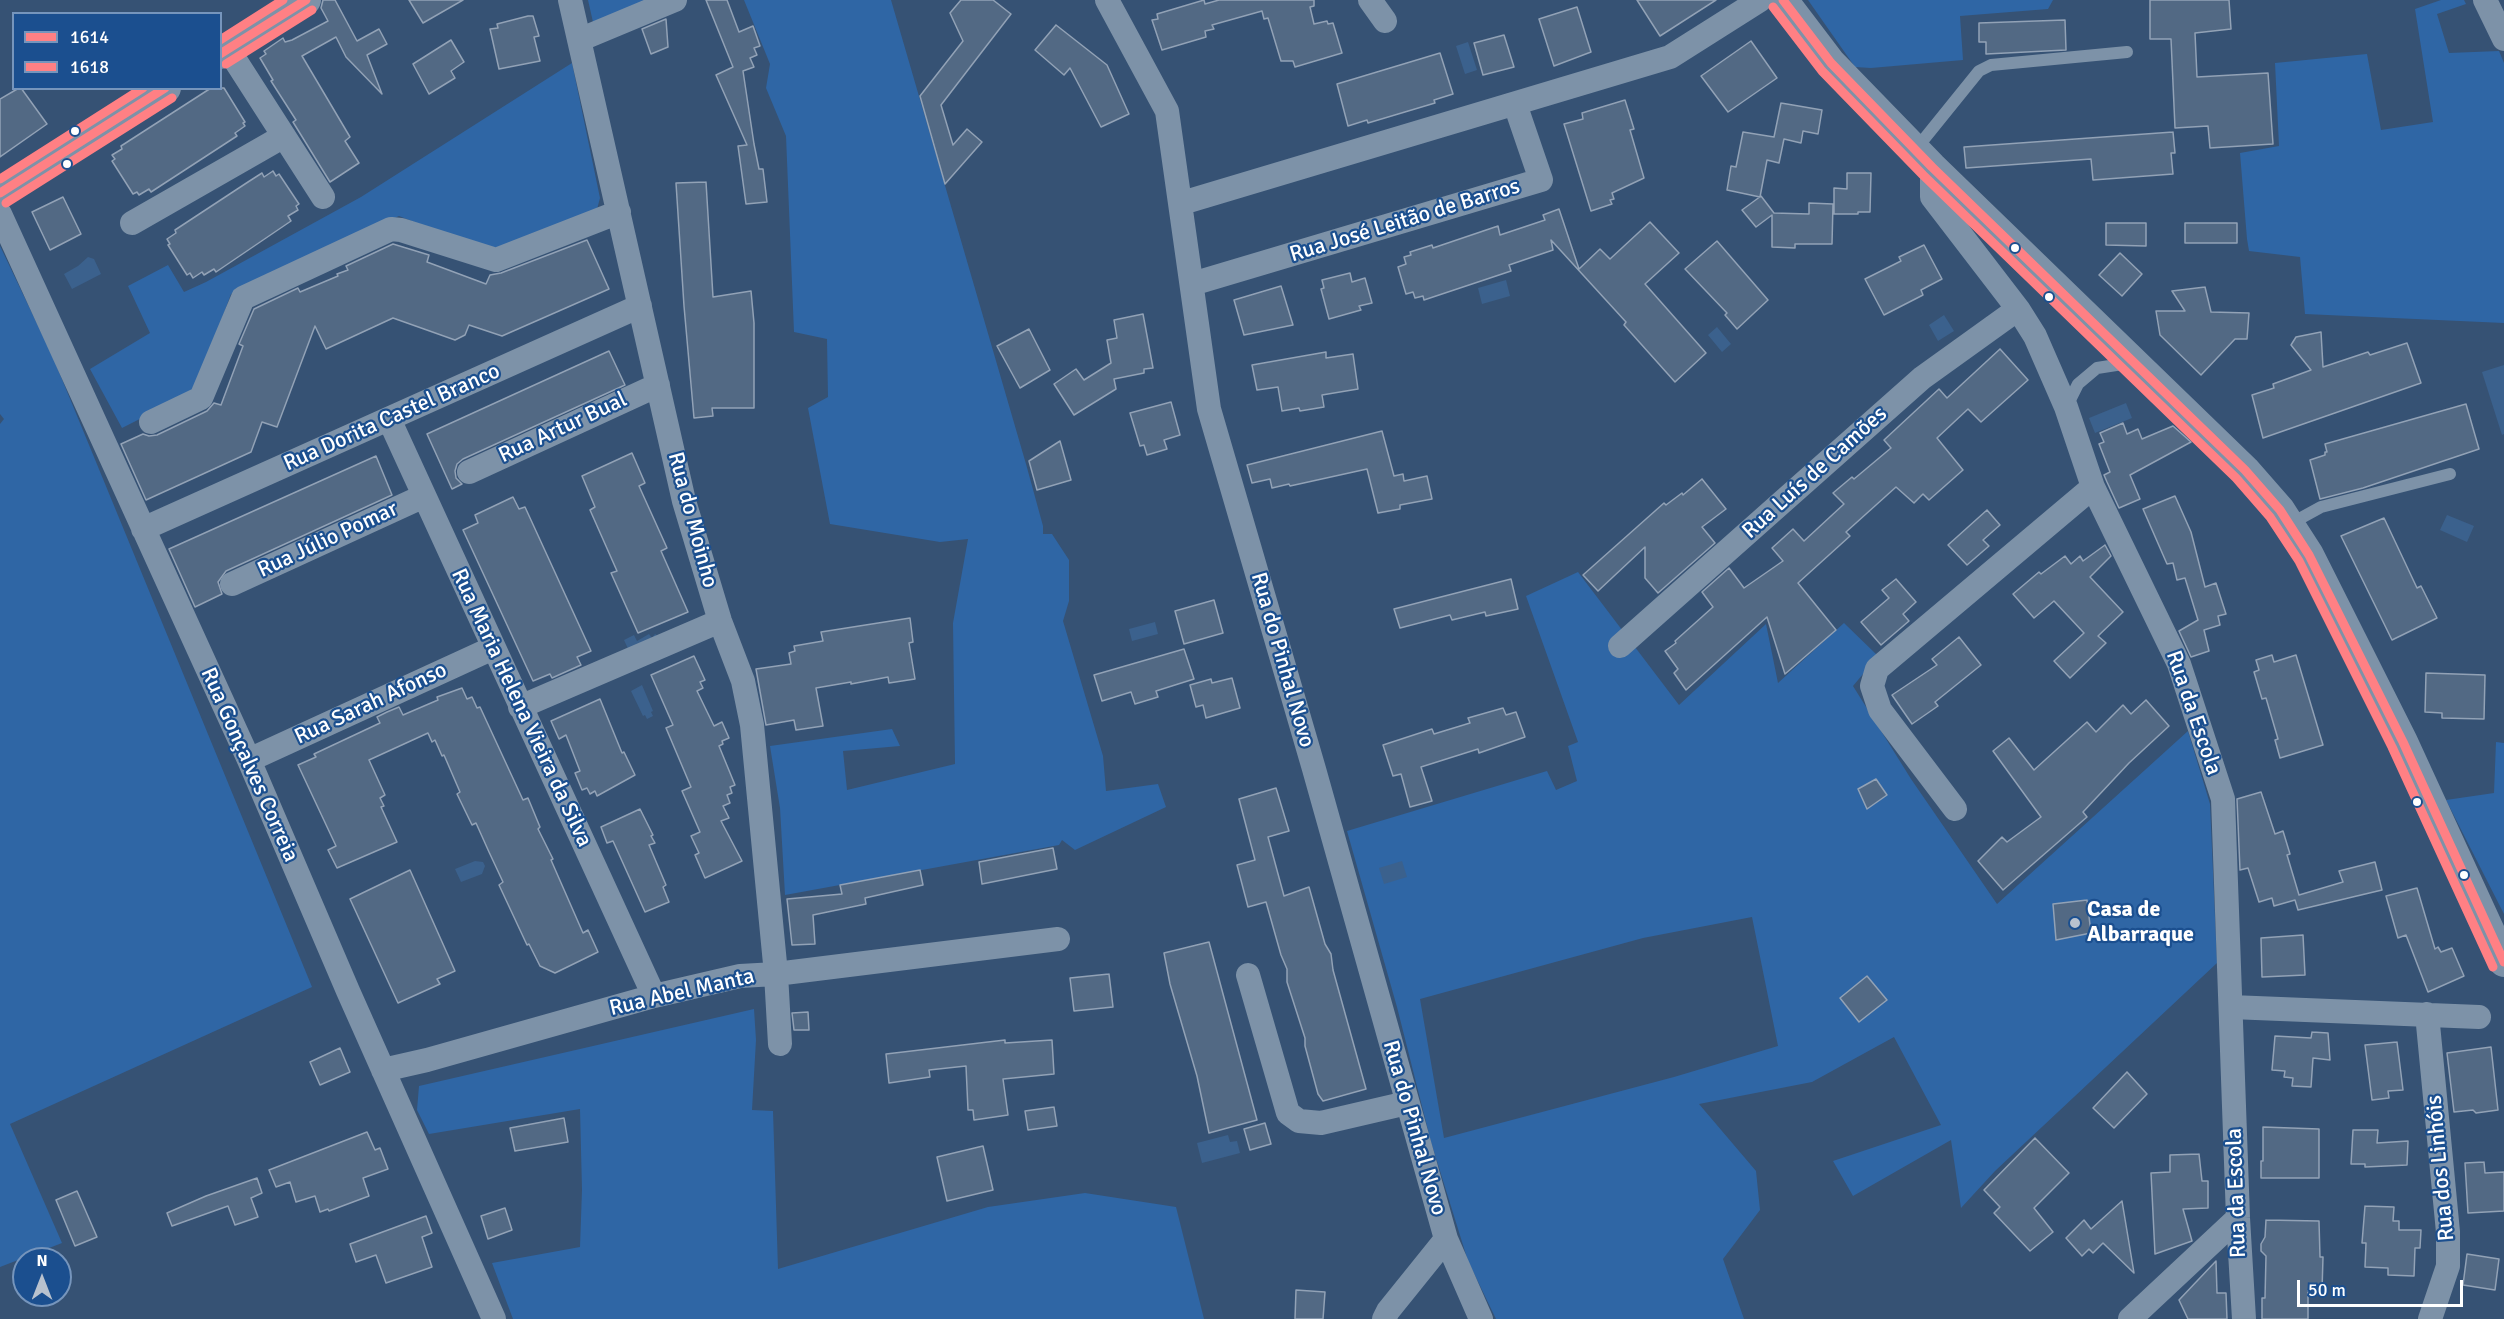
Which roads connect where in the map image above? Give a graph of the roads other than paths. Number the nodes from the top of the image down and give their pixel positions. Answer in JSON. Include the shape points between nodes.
{"nodes":[{"id":1,"x":306,"y":0,"type":"edge"},
{"id":2,"x":570,"y":0,"type":"edge"},
{"id":3,"x":675,"y":0,"type":"edge"},
{"id":4,"x":1107,"y":0,"type":"edge"},
{"id":5,"x":1370,"y":0,"type":"edge"},
{"id":6,"x":1760,"y":0,"type":"edge"},
{"id":7,"x":1783,"y":0,"type":"edge"},
{"id":8,"x":2485,"y":0,"type":"edge"},
{"id":9,"x":1385,"y":21,"type":"dead end"},
{"id":10,"x":2504,"y":39,"type":"edge"},
{"id":11,"x":579,"y":40,"type":"junction"},
{"id":12,"x":224,"y":52,"type":"edge"},
{"id":13,"x":2127,"y":52,"type":"dead end"},
{"id":14,"x":163,"y":90,"type":"edge"},
{"id":15,"x":1515,"y":104,"type":"junction"},
{"id":16,"x":284,"y":136,"type":"junction"},
{"id":17,"x":1923,"y":159,"type":"junction"},
{"id":18,"x":0,"y":193,"type":"edge"},
{"id":19,"x":323,"y":197,"type":"dead end"},
{"id":20,"x":1182,"y":203,"type":"junction"},
{"id":21,"x":619,"y":212,"type":"junction"},
{"id":22,"x":0,"y":214,"type":"edge"},
{"id":23,"x":132,"y":223,"type":"dead end"},
{"id":24,"x":1192,"y":284,"type":"junction"},
{"id":25,"x":640,"y":306,"type":"junction"},
{"id":26,"x":2018,"y":309,"type":"junction"},
{"id":27,"x":2134,"y":362,"type":"junction"},
{"id":28,"x":658,"y":385,"type":"junction"},
{"id":29,"x":2066,"y":407,"type":"junction"},
{"id":30,"x":389,"y":419,"type":"junction"},
{"id":31,"x":151,"y":422,"type":"dead end"},
{"id":32,"x":469,"y":472,"type":"dead end"},
{"id":33,"x":2451,"y":474,"type":"dead end"},
{"id":34,"x":2093,"y":487,"type":"junction"},
{"id":35,"x":424,"y":496,"type":"junction"},
{"id":36,"x":2290,"y":524,"type":"junction"},
{"id":37,"x":143,"y":529,"type":"junction"},
{"id":38,"x":232,"y":584,"type":"dead end"},
{"id":39,"x":720,"y":621,"type":"junction"},
{"id":40,"x":1620,"y":646,"type":"dead end"},
{"id":41,"x":493,"y":648,"type":"junction"},
{"id":42,"x":520,"y":707,"type":"junction"},
{"id":43,"x":249,"y":760,"type":"junction"},
{"id":44,"x":1955,"y":809,"type":"dead end"},
{"id":45,"x":1058,"y":939,"type":"dead end"},
{"id":46,"x":2504,"y":962,"type":"edge"},
{"id":47,"x":776,"y":974,"type":"junction"},
{"id":48,"x":1248,"y":975,"type":"dead end"},
{"id":49,"x":654,"y":996,"type":"junction"},
{"id":50,"x":2231,"y":1007,"type":"junction"},
{"id":51,"x":2427,"y":1014,"type":"junction"},
{"id":52,"x":2479,"y":1017,"type":"dead end"},
{"id":53,"x":780,"y":1044,"type":"dead end"},
{"id":54,"x":383,"y":1070,"type":"junction"},
{"id":55,"x":1407,"y":1103,"type":"junction"},
{"id":56,"x":2238,"y":1218,"type":"junction"},
{"id":57,"x":1446,"y":1239,"type":"junction"},
{"id":58,"x":494,"y":1319,"type":"edge"},
{"id":59,"x":1384,"y":1319,"type":"edge"},
{"id":60,"x":1481,"y":1319,"type":"edge"},
{"id":61,"x":2130,"y":1319,"type":"edge"},
{"id":62,"x":2244,"y":1319,"type":"edge"},
{"id":63,"x":2430,"y":1319,"type":"edge"}],
"edges":[{"from":1,"to":12,"type":"street"},
{"from":2,"to":11,"type":"street","name":"Rua do Moinho"},
{"from":3,"to":11,"type":"street"},
{"from":4,"to":20,"type":"street","name":"Rua do Pinhal Novo","via":[[1167,111]]},
{"from":5,"to":9,"type":"street"},
{"from":6,"to":15,"type":"street","via":[[1670,57]]},
{"from":7,"to":17,"type":"street","via":[[1832,63]]},
{"from":8,"to":10,"type":"street"},
{"from":11,"to":21,"type":"street","name":"Rua do Moinho"},
{"from":12,"to":16,"type":"street"},
{"from":13,"to":17,"type":"lane","via":[[1991,65],[1979,71]]},
{"from":14,"to":18,"type":"street"},
{"from":15,"to":20,"type":"street"},
{"from":15,"to":24,"type":"street","name":"Rua José Leitão de Barros","via":[[1541,180]]},
{"from":16,"to":19,"type":"street"},
{"from":16,"to":23,"type":"street"},
{"from":17,"to":26,"type":"street","name":"Rua da Escola","via":[[1932,197]]},
{"from":17,"to":27,"type":"street"},
{"from":20,"to":24,"type":"street","name":"Rua do Pinhal Novo"},
{"from":21,"to":25,"type":"street","name":"Rua do Moinho"},
{"from":21,"to":31,"type":"street","via":[[496,260],[391,229],[243,298],[201,398]]},
{"from":22,"to":37,"type":"street","name":"Rua Gonçalves Correia"},
{"from":24,"to":55,"type":"street","name":"Rua do Pinhal Novo","via":[[1209,409]]},
{"from":25,"to":28,"type":"street","name":"Rua do Moinho"},
{"from":25,"to":30,"type":"street","name":"Rua Dorita Castel Branco"},
{"from":26,"to":29,"type":"street","name":"Rua da Escola"},
{"from":26,"to":40,"type":"street","name":"Rua Luís de Camões","via":[[1922,378]]},
{"from":27,"to":29,"type":"lane","via":[[2097,368],[2078,384]]},
{"from":27,"to":36,"type":"street","via":[[2245,470]]},
{"from":28,"to":32,"type":"street","name":"Rua Artur Bual"},
{"from":28,"to":39,"type":"street","name":"Rua do Moinho","via":[[684,501]]},
{"from":29,"to":34,"type":"street","name":"Rua da Escola"},
{"from":30,"to":35,"type":"street","name":"Rua Maria Helena Vieira da Silva"},
{"from":30,"to":37,"type":"street","name":"Rua Dorita Castel Branco"},
{"from":33,"to":36,"type":"lane","via":[[2321,507]]},
{"from":34,"to":44,"type":"street","via":[[1877,669],[1872,686],[1880,710]]},
{"from":34,"to":50,"type":"street","name":"Rua da Escola","via":[[2179,663],[2223,800]]},
{"from":35,"to":38,"type":"street","name":"Rua Júlio Pomar"},
{"from":35,"to":41,"type":"street","name":"Rua Maria Helena Vieira da Silva"},
{"from":36,"to":46,"type":"street","via":[[2403,742]]},
{"from":37,"to":43,"type":"street","name":"Rua Gonçalves Correia"},
{"from":39,"to":42,"type":"street"},
{"from":39,"to":47,"type":"street","name":"Rua do Moinho","via":[[743,681],[752,725]]},
{"from":41,"to":42,"type":"street","name":"Rua Maria Helena Vieira da Silva"},
{"from":41,"to":43,"type":"street","name":"Rua Sarah Afonso"},
{"from":42,"to":49,"type":"street","name":"Rua Maria Helena Vieira da Silva"},
{"from":43,"to":54,"type":"street","name":"Rua Gonçalves Correia"},
{"from":45,"to":47,"type":"street","name":"Rua Abel Manta"},
{"from":47,"to":49,"type":"street","name":"Rua Abel Manta","via":[[740,976]]},
{"from":47,"to":53,"type":"street","name":"Rua do Moinho"},
{"from":48,"to":55,"type":"street","via":[[1288,1113],[1299,1121],[1321,1122]]},
{"from":49,"to":54,"type":"street","name":"Rua Abel Manta"},
{"from":50,"to":51,"type":"street"},
{"from":50,"to":56,"type":"street","name":"Rua da Escola"},
{"from":51,"to":52,"type":"street"},
{"from":51,"to":63,"type":"street","name":"Rua dos Linhóis","via":[[2448,1232],[2448,1266]]},
{"from":54,"to":58,"type":"street","name":"Rua Gonçalves Correia"},
{"from":55,"to":57,"type":"street","name":"Rua do Pinhal Novo"},
{"from":56,"to":61,"type":"street"},
{"from":56,"to":62,"type":"street","name":"Rua da Escola"},
{"from":57,"to":59,"type":"street"},
{"from":57,"to":60,"type":"street","name":"Rua do Pinhal Novo"}]}
